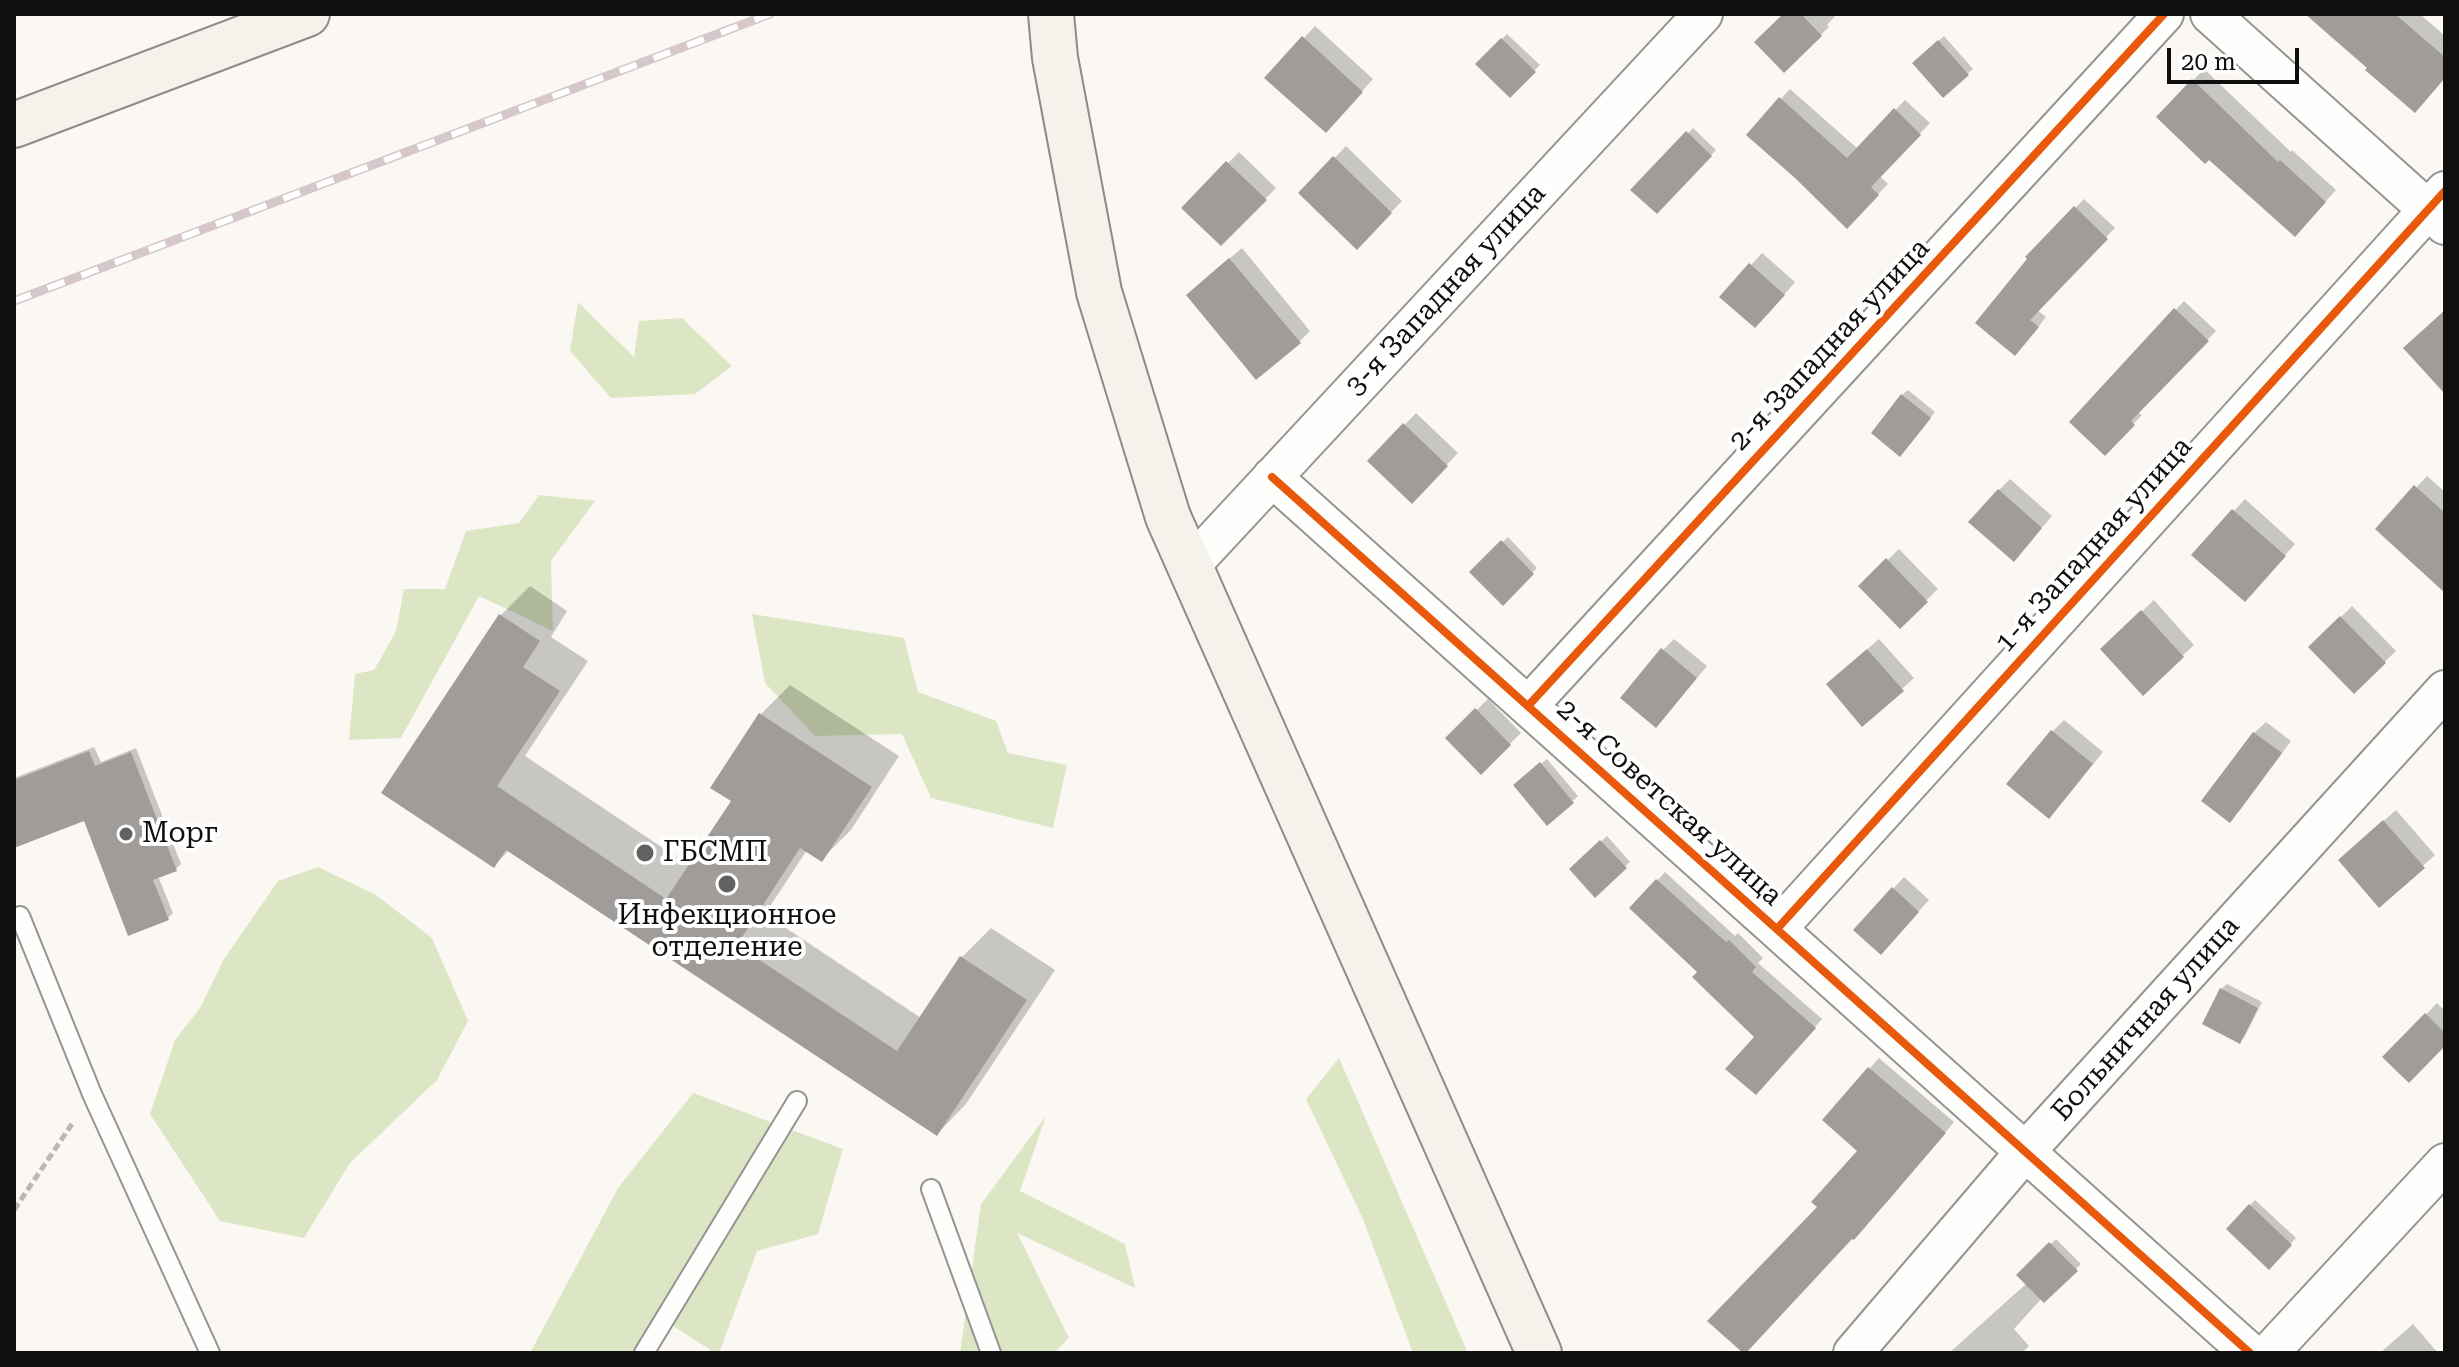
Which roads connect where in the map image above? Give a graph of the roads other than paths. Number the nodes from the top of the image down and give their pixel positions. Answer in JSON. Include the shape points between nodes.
{"nodes":[{"id":1,"x":307,"y":14,"type":"edge"},
{"id":2,"x":1051,"y":14,"type":"edge"},
{"id":3,"x":1703,"y":14,"type":"edge"},
{"id":4,"x":2164,"y":14,"type":"edge"},
{"id":5,"x":2210,"y":14,"type":"edge"},
{"id":6,"x":14,"y":125,"type":"edge"},
{"id":7,"x":2439,"y":209,"type":"edge"},
{"id":8,"x":1272,"y":477,"type":"junction"},
{"id":9,"x":1190,"y":566,"type":"junction"},
{"id":10,"x":2445,"y":690,"type":"edge"},
{"id":11,"x":1528,"y":706,"type":"junction"},
{"id":12,"x":20,"y":916,"type":"dead end"},
{"id":13,"x":1777,"y":929,"type":"junction"},
{"id":14,"x":797,"y":1101,"type":"dead end"},
{"id":15,"x":2025,"y":1152,"type":"junction"},
{"id":16,"x":2445,"y":1163,"type":"edge"},
{"id":17,"x":931,"y":1189,"type":"dead end"},
{"id":18,"x":210,"y":1353,"type":"edge"},
{"id":19,"x":644,"y":1353,"type":"edge"},
{"id":20,"x":991,"y":1353,"type":"edge"},
{"id":21,"x":1539,"y":1353,"type":"edge"},
{"id":22,"x":1853,"y":1353,"type":"edge"},
{"id":23,"x":2250,"y":1353,"type":"edge"},
{"id":24,"x":2269,"y":1353,"type":"edge"}],
"edges":[{"from":1,"to":6,"type":"main road"},
{"from":2,"to":9,"type":"main road","via":[[1099,292],[1168,517]]},
{"from":3,"to":8,"type":"street","name":"3-я Западная улица"},
{"from":4,"to":11,"type":"street","name":"2-я Западная улица"},
{"from":5,"to":7,"type":"street"},
{"from":7,"to":13,"type":"street","name":"1-я Западная улица"},
{"from":8,"to":9,"type":"street","name":"3-я Западная улица"},
{"from":8,"to":11,"type":"street","name":"2-я Советская улица"},
{"from":9,"to":21,"type":"main road"},
{"from":10,"to":15,"type":"street","name":"Больничная улица"},
{"from":11,"to":13,"type":"street","name":"2-я Советская улица"},
{"from":12,"to":18,"type":"lane","via":[[92,1094]]},
{"from":13,"to":15,"type":"street","name":"2-я Советская улица"},
{"from":14,"to":19,"type":"lane"},
{"from":15,"to":22,"type":"street","name":"Больничная улица"},
{"from":15,"to":23,"type":"street","name":"2-я Советская улица"},
{"from":16,"to":24,"type":"street"},
{"from":17,"to":20,"type":"lane"}]}
